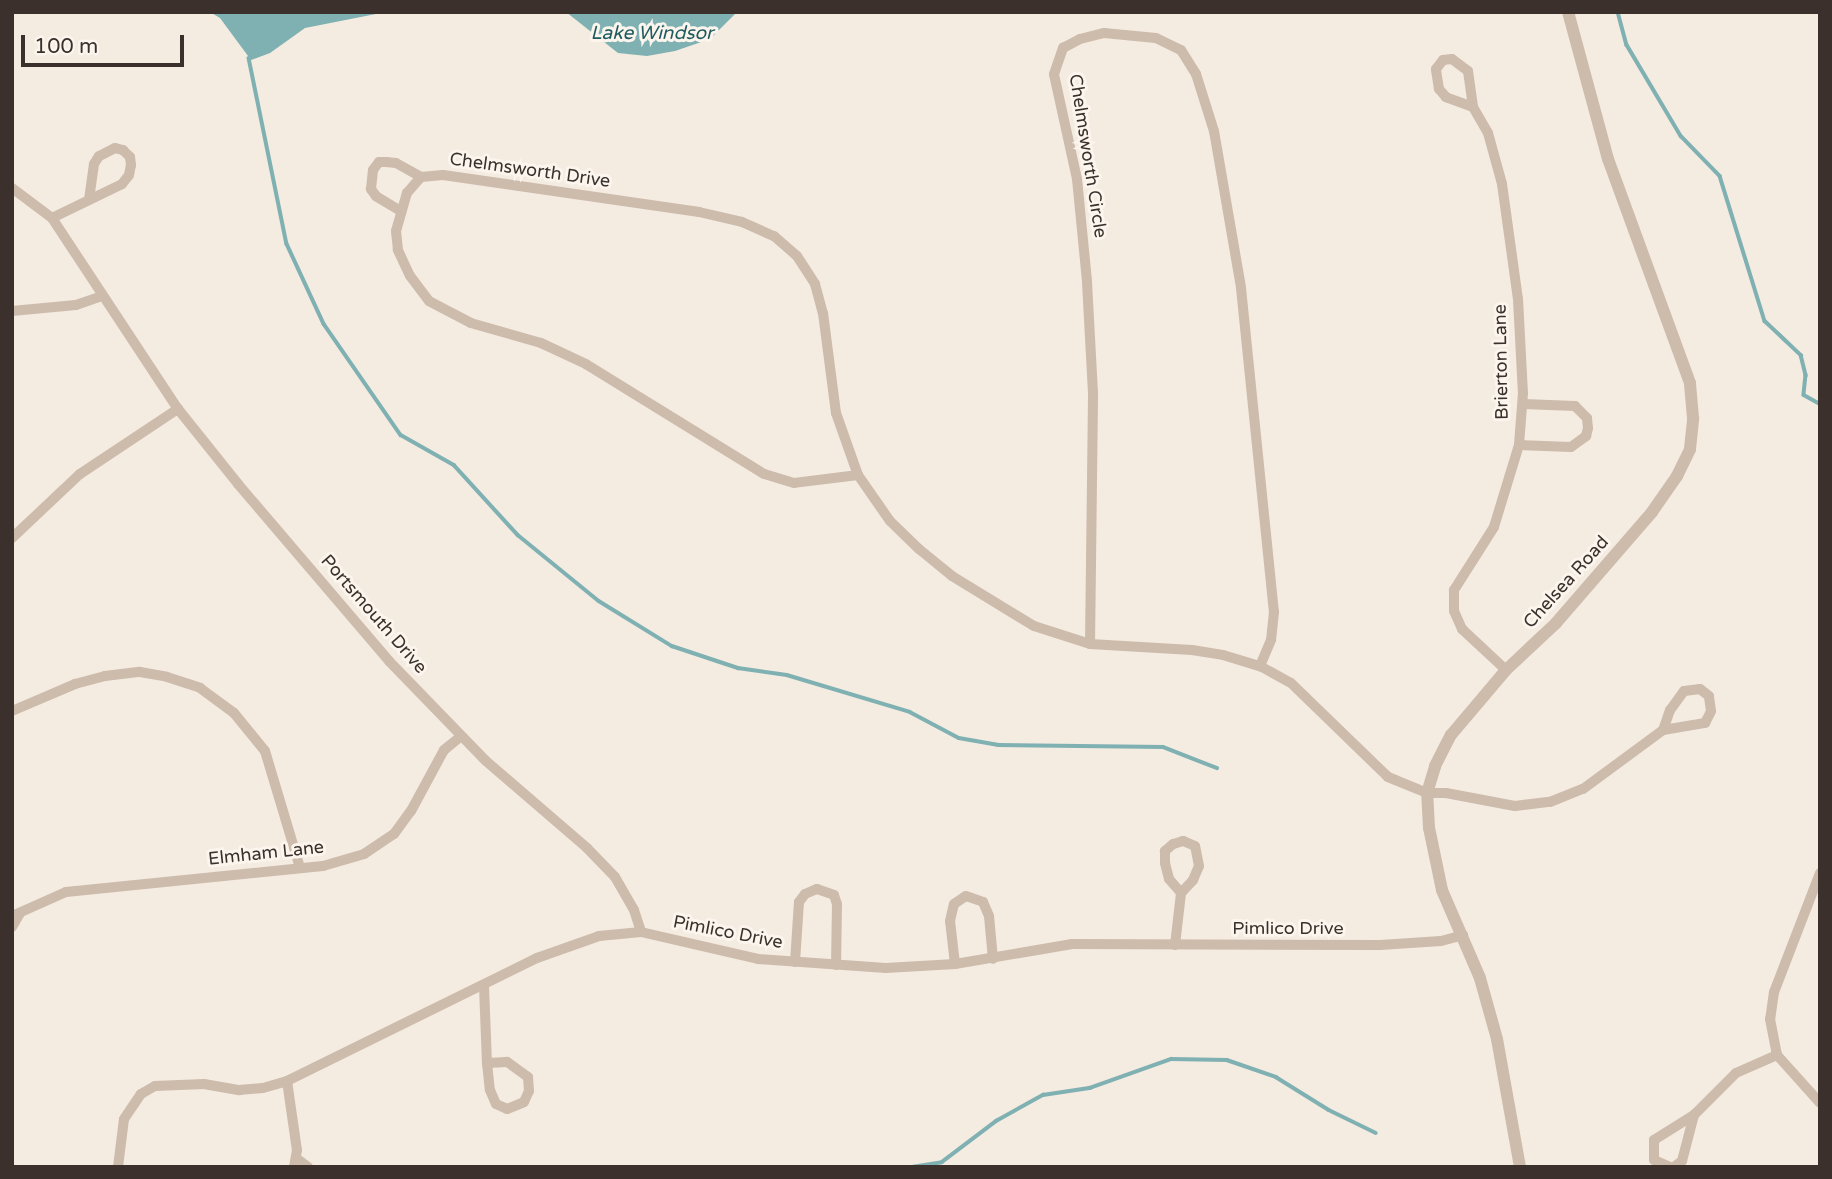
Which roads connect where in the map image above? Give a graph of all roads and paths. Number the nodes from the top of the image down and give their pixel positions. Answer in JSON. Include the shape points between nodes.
{"nodes":[{"id":1,"x":1568,"y":12,"type":"edge"},
{"id":2,"x":1473,"y":107,"type":"junction"},
{"id":3,"x":421,"y":177,"type":"junction"},
{"id":4,"x":12,"y":188,"type":"edge"},
{"id":5,"x":89,"y":198,"type":"junction"},
{"id":6,"x":399,"y":210,"type":"junction"},
{"id":7,"x":52,"y":218,"type":"junction"},
{"id":8,"x":102,"y":296,"type":"junction"},
{"id":9,"x":12,"y":311,"type":"edge"},
{"id":10,"x":1523,"y":404,"type":"junction"},
{"id":11,"x":178,"y":409,"type":"junction"},
{"id":12,"x":1518,"y":445,"type":"junction"},
{"id":13,"x":858,"y":475,"type":"junction"},
{"id":14,"x":12,"y":538,"type":"edge"},
{"id":15,"x":1090,"y":644,"type":"junction"},
{"id":16,"x":1261,"y":666,"type":"junction"},
{"id":17,"x":1506,"y":670,"type":"junction"},
{"id":18,"x":12,"y":711,"type":"edge"},
{"id":19,"x":1663,"y":730,"type":"junction"},
{"id":20,"x":461,"y":736,"type":"junction"},
{"id":21,"x":1427,"y":793,"type":"junction"},
{"id":22,"x":300,"y":868,"type":"junction"},
{"id":23,"x":1820,"y":873,"type":"edge"},
{"id":24,"x":1181,"y":893,"type":"junction"},
{"id":25,"x":16,"y":914,"type":"edge"},
{"id":26,"x":12,"y":927,"type":"edge"},
{"id":27,"x":641,"y":932,"type":"junction"},
{"id":28,"x":1463,"y":935,"type":"junction"},
{"id":29,"x":1175,"y":945,"type":"junction"},
{"id":30,"x":993,"y":959,"type":"junction"},
{"id":31,"x":794,"y":962,"type":"junction"},
{"id":32,"x":955,"y":964,"type":"junction"},
{"id":33,"x":836,"y":965,"type":"junction"},
{"id":34,"x":484,"y":986,"type":"junction"},
{"id":35,"x":1777,"y":1055,"type":"junction"},
{"id":36,"x":487,"y":1062,"type":"junction"},
{"id":37,"x":286,"y":1081,"type":"junction"},
{"id":38,"x":1820,"y":1103,"type":"edge"},
{"id":39,"x":1694,"y":1115,"type":"junction"},
{"id":40,"x":295,"y":1162,"type":"edge"},
{"id":41,"x":118,"y":1167,"type":"edge"},
{"id":42,"x":308,"y":1167,"type":"edge"},
{"id":43,"x":1520,"y":1167,"type":"edge"},
{"id":44,"x":1672,"y":1167,"type":"edge"}],
"edges":[{"from":1,"to":17,"type":"street","name":"Chelsea Road","via":[[1608,159],[1690,383],[1693,418],[1690,449],[1653,512],[1556,623]]},
{"from":2,"to":2,"type":"street","name":"Brierton Lane","via":[[1468,71],[1452,59],[1443,60],[1436,69],[1439,89],[1446,97]]},
{"from":2,"to":10,"type":"street","name":"Brierton Lane","via":[[1488,134],[1502,184],[1518,299]]},
{"from":3,"to":6,"type":"street"},
{"from":3,"to":6,"type":"street","via":[[386,162],[379,162],[373,170],[371,188],[376,196]]},
{"from":3,"to":13,"type":"street","name":"Chelmsworth Drive","via":[[449,176],[699,212],[742,222],[774,236],[797,256],[815,284],[836,413]]},
{"from":4,"to":7,"type":"street","name":"Portsmouth Drive"},
{"from":5,"to":5,"type":"street","via":[[110,191],[129,175],[130,157],[123,150],[115,148],[99,156]]},
{"from":5,"to":7,"type":"street"},
{"from":6,"to":13,"type":"street","via":[[398,250],[429,301],[471,323],[541,343],[586,364],[764,474],[794,483]]},
{"from":7,"to":8,"type":"street","name":"Portsmouth Drive"},
{"from":8,"to":9,"type":"street","via":[[76,304]]},
{"from":8,"to":11,"type":"street","name":"Portsmouth Drive"},
{"from":10,"to":12,"type":"street","name":"Brierton Lane"},
{"from":10,"to":12,"type":"street","via":[[1575,405],[1587,418],[1588,428],[1586,436],[1571,447]]},
{"from":11,"to":14,"type":"street","via":[[80,474]]},
{"from":11,"to":20,"type":"street","name":"Portsmouth Drive","via":[[389,661]]},
{"from":12,"to":17,"type":"street","name":"Brierton Lane","via":[[1494,527],[1454,590],[1454,611],[1462,629]]},
{"from":13,"to":15,"type":"street","name":"Chelmsworth Drive","via":[[890,521],[952,576],[1034,626]]},
{"from":15,"to":16,"type":"street","name":"Chelmsworth Drive","via":[[1192,650]]},
{"from":15,"to":16,"type":"street","name":"Chelmsworth Circle","via":[[1093,393],[1087,281],[1077,180],[1054,74],[1063,48],[1104,33],[1156,38],[1181,50],[1196,74],[1214,131],[1241,288],[1275,612]]},
{"from":16,"to":21,"type":"street","name":"Chelmsworth Drive","via":[[1291,683],[1388,777]]},
{"from":17,"to":21,"type":"street","name":"Chelsea Road","via":[[1451,735]]},
{"from":18,"to":22,"type":"street","via":[[106,676],[140,673],[200,688],[234,713],[265,751]]},
{"from":19,"to":19,"type":"street","via":[[1704,723],[1711,711],[1709,696],[1700,689],[1684,691]]},
{"from":19,"to":21,"type":"street","name":"Chelmsworth Drive","via":[[1583,789],[1550,802],[1515,806]]},
{"from":20,"to":22,"type":"street","name":"Elmham Lane","via":[[444,750],[411,811],[381,845],[345,860]]},
{"from":20,"to":27,"type":"street","name":"Portsmouth Drive","via":[[615,877]]},
{"from":21,"to":28,"type":"street","name":"Chelsea Road","via":[[1442,890]]},
{"from":22,"to":25,"type":"street","name":"Elmham Lane","via":[[66,892]]},
{"from":23,"to":35,"type":"street","via":[[1774,992],[1770,1019]]},
{"from":24,"to":24,"type":"street","via":[[1194,880],[1199,866],[1195,846],[1183,841],[1165,851],[1168,878]]},
{"from":24,"to":29,"type":"street"},
{"from":25,"to":26,"type":"street","name":"Elmham Lane"},
{"from":27,"to":31,"type":"street","name":"Pimlico Drive","via":[[758,959]]},
{"from":27,"to":34,"type":"street","name":"Pimlico Drive","via":[[599,936],[537,958]]},
{"from":28,"to":29,"type":"street","name":"Pimlico Drive","via":[[1441,942],[1380,945]]},
{"from":28,"to":43,"type":"street","name":"Chelsea Road","via":[[1497,1039]]},
{"from":29,"to":30,"type":"street","name":"Pimlico Drive","via":[[1072,943]]},
{"from":30,"to":32,"type":"street","name":"Pimlico Drive"},
{"from":30,"to":32,"type":"street","via":[[983,902],[966,896],[954,904],[950,921]]},
{"from":31,"to":33,"type":"street","name":"Pimlico Drive"},
{"from":31,"to":33,"type":"street","via":[[799,902],[817,889],[834,895],[837,904]]},
{"from":32,"to":33,"type":"street","name":"Pimlico Drive"},
{"from":34,"to":36,"type":"street"},
{"from":34,"to":37,"type":"street","name":"Pimlico Drive"},
{"from":35,"to":38,"type":"street"},
{"from":35,"to":39,"type":"street","via":[[1736,1073]]},
{"from":36,"to":36,"type":"street","via":[[496,1104],[507,1109],[524,1102],[528,1077],[507,1062]]},
{"from":37,"to":40,"type":"street"},
{"from":37,"to":41,"type":"street","name":"Pimlico Drive","via":[[239,1090],[204,1084],[155,1086],[141,1094],[124,1119]]},
{"from":39,"to":44,"type":"street","via":[[1682,1161]]},
{"from":39,"to":44,"type":"street","via":[[1654,1140],[1654,1160]]},
{"from":40,"to":42,"type":"street"}]}
